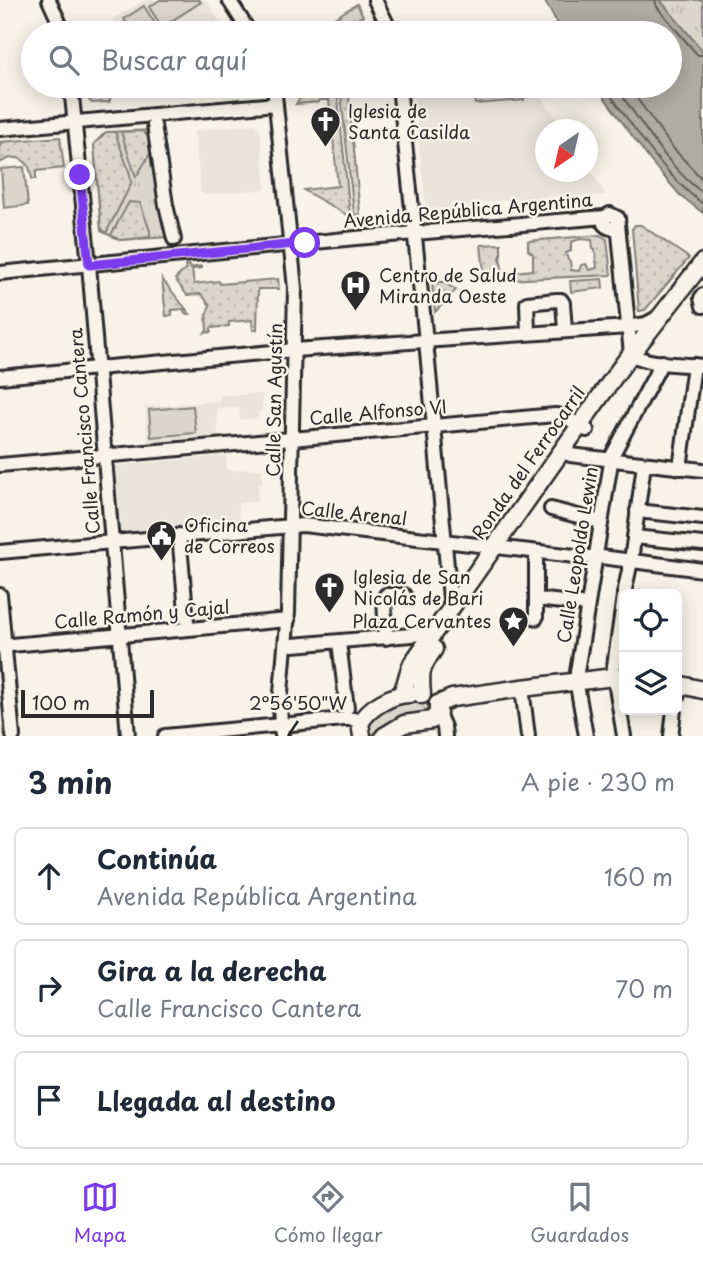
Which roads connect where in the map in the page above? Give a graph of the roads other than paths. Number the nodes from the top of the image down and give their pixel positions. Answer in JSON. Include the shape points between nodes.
{"nodes":[{"id":1,"x":49,"y":0,"type":"edge"},
{"id":2,"x":229,"y":0,"type":"edge"},
{"id":3,"x":375,"y":0,"type":"edge"},
{"id":4,"x":59,"y":21,"type":"edge"},
{"id":5,"x":242,"y":21,"type":"edge"},
{"id":6,"x":386,"y":21,"type":"edge"},
{"id":7,"x":72,"y":98,"type":"edge"},
{"id":8,"x":275,"y":98,"type":"edge"},
{"id":9,"x":400,"y":98,"type":"edge"},
{"id":10,"x":276,"y":104,"type":"junction"},
{"id":11,"x":74,"y":122,"type":"junction"},
{"id":12,"x":154,"y":125,"type":"dead end"},
{"id":13,"x":0,"y":129,"type":"edge"},
{"id":14,"x":414,"y":233,"type":"junction"},
{"id":15,"x":174,"y":239,"type":"dead end"},
{"id":16,"x":291,"y":245,"type":"junction"},
{"id":17,"x":703,"y":264,"type":"edge"},
{"id":18,"x":89,"y":265,"type":"junction"},
{"id":19,"x":0,"y":273,"type":"edge"},
{"id":20,"x":703,"y":295,"type":"edge"},
{"id":21,"x":703,"y":306,"type":"edge"},
{"id":22,"x":658,"y":318,"type":"junction"},
{"id":23,"x":628,"y":327,"type":"junction"},
{"id":24,"x":565,"y":330,"type":"junction"},
{"id":25,"x":528,"y":333,"type":"junction"},
{"id":26,"x":426,"y":341,"type":"junction"},
{"id":27,"x":294,"y":350,"type":"junction"},
{"id":28,"x":634,"y":356,"type":"junction"},
{"id":29,"x":662,"y":362,"type":"junction"},
{"id":30,"x":698,"y":365,"type":"edge"},
{"id":31,"x":97,"y":367,"type":"junction"},
{"id":32,"x":0,"y":377,"type":"edge"},
{"id":33,"x":433,"y":426,"type":"junction"},
{"id":34,"x":583,"y":428,"type":"junction"},
{"id":35,"x":292,"y":439,"type":"junction"},
{"id":36,"x":570,"y":455,"type":"junction"},
{"id":37,"x":104,"y":457,"type":"junction"},
{"id":38,"x":611,"y":461,"type":"junction"},
{"id":39,"x":644,"y":464,"type":"junction"},
{"id":40,"x":0,"y":465,"type":"edge"},
{"id":41,"x":680,"y":468,"type":"junction"},
{"id":42,"x":703,"y":470,"type":"edge"},
{"id":43,"x":551,"y":509,"type":"dead end"},
{"id":44,"x":637,"y":511,"type":"junction"},
{"id":45,"x":703,"y":518,"type":"edge"},
{"id":46,"x":601,"y":522,"type":"junction"},
{"id":47,"x":290,"y":525,"type":"junction"},
{"id":48,"x":179,"y":535,"type":"junction"},
{"id":49,"x":634,"y":537,"type":"junction"},
{"id":50,"x":112,"y":541,"type":"junction"},
{"id":51,"x":444,"y":541,"type":"junction"},
{"id":52,"x":703,"y":544,"type":"edge"},
{"id":53,"x":493,"y":550,"type":"junction"},
{"id":54,"x":0,"y":552,"type":"edge"},
{"id":55,"x":595,"y":556,"type":"junction"},
{"id":56,"x":536,"y":559,"type":"dead end"},
{"id":57,"x":631,"y":561,"type":"junction"},
{"id":58,"x":703,"y":570,"type":"edge"},
{"id":59,"x":625,"y":589,"type":"edge"},
{"id":60,"x":0,"y":595,"type":"edge"},
{"id":61,"x":404,"y":595,"type":"dead end"},
{"id":62,"x":536,"y":599,"type":"junction"},
{"id":63,"x":580,"y":604,"type":"dead end"},
{"id":64,"x":451,"y":609,"type":"junction"},
{"id":65,"x":536,"y":618,"type":"dead end"},
{"id":66,"x":288,"y":620,"type":"junction"},
{"id":67,"x":187,"y":621,"type":"dead end"},
{"id":68,"x":423,"y":634,"type":"dead end"},
{"id":69,"x":120,"y":635,"type":"junction"},
{"id":70,"x":386,"y":638,"type":"junction"},
{"id":71,"x":339,"y":642,"type":"junction"},
{"id":72,"x":293,"y":645,"type":"dead end"},
{"id":73,"x":2,"y":646,"type":"edge"},
{"id":74,"x":619,"y":652,"type":"edge"},
{"id":75,"x":617,"y":677,"type":"edge"},
{"id":76,"x":576,"y":681,"type":"junction"},
{"id":77,"x":522,"y":688,"type":"junction"},
{"id":78,"x":682,"y":689,"type":"edge"},
{"id":79,"x":703,"y":690,"type":"edge"},
{"id":80,"x":401,"y":694,"type":"junction"},
{"id":81,"x":422,"y":695,"type":"junction"},
{"id":82,"x":347,"y":708,"type":"dead end"},
{"id":83,"x":438,"y":708,"type":"junction"},
{"id":84,"x":673,"y":715,"type":"edge"},
{"id":85,"x":284,"y":725,"type":"edge"},
{"id":86,"x":362,"y":733,"type":"edge"},
{"id":87,"x":13,"y":736,"type":"edge"},
{"id":88,"x":128,"y":736,"type":"edge"},
{"id":89,"x":172,"y":736,"type":"edge"},
{"id":90,"x":384,"y":736,"type":"edge"},
{"id":91,"x":445,"y":736,"type":"edge"},
{"id":92,"x":528,"y":736,"type":"edge"},
{"id":93,"x":586,"y":736,"type":"edge"},
{"id":94,"x":624,"y":736,"type":"edge"},
{"id":95,"x":671,"y":736,"type":"edge"}],
"edges":[{"from":1,"to":4,"type":"street"},
{"from":2,"to":5,"type":"street"},
{"from":3,"to":6,"type":"street"},
{"from":7,"to":11,"type":"street","name":"Calle Francisco Cantera"},
{"from":8,"to":10,"type":"street","name":"Calle San Agustín"},
{"from":9,"to":14,"type":"street"},
{"from":10,"to":11,"type":"street"},
{"from":10,"to":16,"type":"street","name":"Calle San Agustín"},
{"from":11,"to":13,"type":"street"},
{"from":11,"to":18,"type":"street","name":"Calle Francisco Cantera"},
{"from":12,"to":15,"type":"street"},
{"from":14,"to":16,"type":"street","name":"Avenida República Argentina"},
{"from":14,"to":23,"type":"street","name":"Avenida República Argentina","via":[[605,217],[608,228],[618,224]]},
{"from":14,"to":26,"type":"street"},
{"from":16,"to":18,"type":"street","name":"Avenida República Argentina"},
{"from":16,"to":27,"type":"street","name":"Calle San Agustín"},
{"from":17,"to":22,"type":"main road","name":"Ronda del Ferrocarril"},
{"from":17,"to":28,"type":"main road","name":"Ronda del Ferrocarril"},
{"from":18,"to":19,"type":"street","name":"Avenida República Argentina"},
{"from":18,"to":31,"type":"street","name":"Calle Francisco Cantera"},
{"from":20,"to":21,"type":"street"},
{"from":22,"to":23,"type":"street"},
{"from":22,"to":28,"type":"main road","name":"Ronda del Ferrocarril"},
{"from":23,"to":24,"type":"street"},
{"from":23,"to":28,"type":"street"},
{"from":24,"to":25,"type":"street"},
{"from":24,"to":25,"type":"street","via":[[562,302],[548,300],[527,303]]},
{"from":25,"to":26,"type":"street"},
{"from":26,"to":27,"type":"street"},
{"from":26,"to":33,"type":"street"},
{"from":27,"to":31,"type":"street"},
{"from":27,"to":35,"type":"street","name":"Calle San Agustín"},
{"from":28,"to":29,"type":"street"},
{"from":28,"to":34,"type":"main road","name":"Ronda del Ferrocarril"},
{"from":29,"to":30,"type":"street"},
{"from":29,"to":38,"type":"street","name":"Calle Leopoldo Lewin"},
{"from":30,"to":41,"type":"street"},
{"from":31,"to":32,"type":"street"},
{"from":31,"to":37,"type":"street","name":"Calle Francisco Cantera"},
{"from":33,"to":34,"type":"street","name":"Calle Alfonso VI","via":[[555,415]]},
{"from":33,"to":35,"type":"street","name":"Calle Alfonso VI"},
{"from":33,"to":51,"type":"street"},
{"from":34,"to":36,"type":"main road","name":"Ronda del Ferrocarril"},
{"from":34,"to":53,"type":"main road","name":"Ronda del Ferrocarril"},
{"from":35,"to":37,"type":"street","name":"Calle Alfonso VI"},
{"from":35,"to":47,"type":"street","name":"Calle San Agustín"},
{"from":36,"to":38,"type":"street"},
{"from":36,"to":53,"type":"main road","name":"Ronda del Ferrocarril"},
{"from":37,"to":40,"type":"street","name":"Calle Alfonso VI"},
{"from":37,"to":50,"type":"street","name":"Calle Francisco Cantera"},
{"from":38,"to":39,"type":"street"},
{"from":38,"to":46,"type":"street","name":"Calle Leopoldo Lewin"},
{"from":39,"to":41,"type":"street"},
{"from":39,"to":44,"type":"street"},
{"from":41,"to":42,"type":"street"},
{"from":43,"to":46,"type":"street"},
{"from":44,"to":45,"type":"street"},
{"from":44,"to":49,"type":"street"},
{"from":46,"to":55,"type":"street","name":"Calle Leopoldo Lewin"},
{"from":47,"to":48,"type":"street","name":"Calle Arenal"},
{"from":47,"to":51,"type":"street","name":"Calle Arenal"},
{"from":47,"to":66,"type":"street","name":"Calle San Agustín"},
{"from":48,"to":50,"type":"street","name":"Calle Arenal"},
{"from":48,"to":67,"type":"street"},
{"from":49,"to":52,"type":"street"},
{"from":49,"to":57,"type":"street"},
{"from":50,"to":54,"type":"street","name":"Calle Arenal"},
{"from":50,"to":69,"type":"street","name":"Calle Francisco Cantera"},
{"from":51,"to":53,"type":"street","name":"Calle Arenal"},
{"from":51,"to":64,"type":"street"},
{"from":53,"to":55,"type":"street","name":"Calle Arenal"},
{"from":53,"to":64,"type":"main road","name":"Ronda del Ferrocarril"},
{"from":53,"to":81,"type":"main road","name":"Ronda del Ferrocarril","via":[[424,663]]},
{"from":55,"to":57,"type":"street","name":"Calle Arenal"},
{"from":55,"to":76,"type":"street","name":"Calle Leopoldo Lewin"},
{"from":56,"to":62,"type":"street"},
{"from":57,"to":58,"type":"street","name":"Calle Arenal"},
{"from":57,"to":59,"type":"street"},
{"from":60,"to":73,"type":"street"},
{"from":61,"to":70,"type":"street","via":[[384,597]]},
{"from":62,"to":63,"type":"street"},
{"from":62,"to":65,"type":"street"},
{"from":64,"to":80,"type":"main road","name":"Ronda del Ferrocarril","via":[[408,670]]},
{"from":66,"to":69,"type":"street","name":"Calle Ramón y Cajal"},
{"from":66,"to":85,"type":"street","name":"Calle San Agustín"},
{"from":68,"to":70,"type":"street"},
{"from":69,"to":73,"type":"street","name":"Calle Ramón y Cajal"},
{"from":69,"to":88,"type":"street","name":"Calle Francisco Cantera"},
{"from":70,"to":71,"type":"street"},
{"from":71,"to":72,"type":"street"},
{"from":71,"to":82,"type":"street"},
{"from":73,"to":87,"type":"street"},
{"from":74,"to":75,"type":"street"},
{"from":75,"to":76,"type":"main road"},
{"from":75,"to":94,"type":"street"},
{"from":76,"to":77,"type":"main road"},
{"from":76,"to":93,"type":"street","name":"Calle Leopoldo Lewin"},
{"from":77,"to":83,"type":"main road","via":[[452,698]]},
{"from":77,"to":92,"type":"street"},
{"from":78,"to":79,"type":"main road"},
{"from":80,"to":81,"type":"main road"},
{"from":80,"to":86,"type":"main road","via":[[367,713]]},
{"from":81,"to":83,"type":"main road"},
{"from":83,"to":90,"type":"main road","via":[[432,720],[404,724]]},
{"from":83,"to":91,"type":"street"},
{"from":84,"to":95,"type":"street"},
{"from":85,"to":86,"type":"street","via":[[354,719]]},
{"from":85,"to":89,"type":"street"}]}
